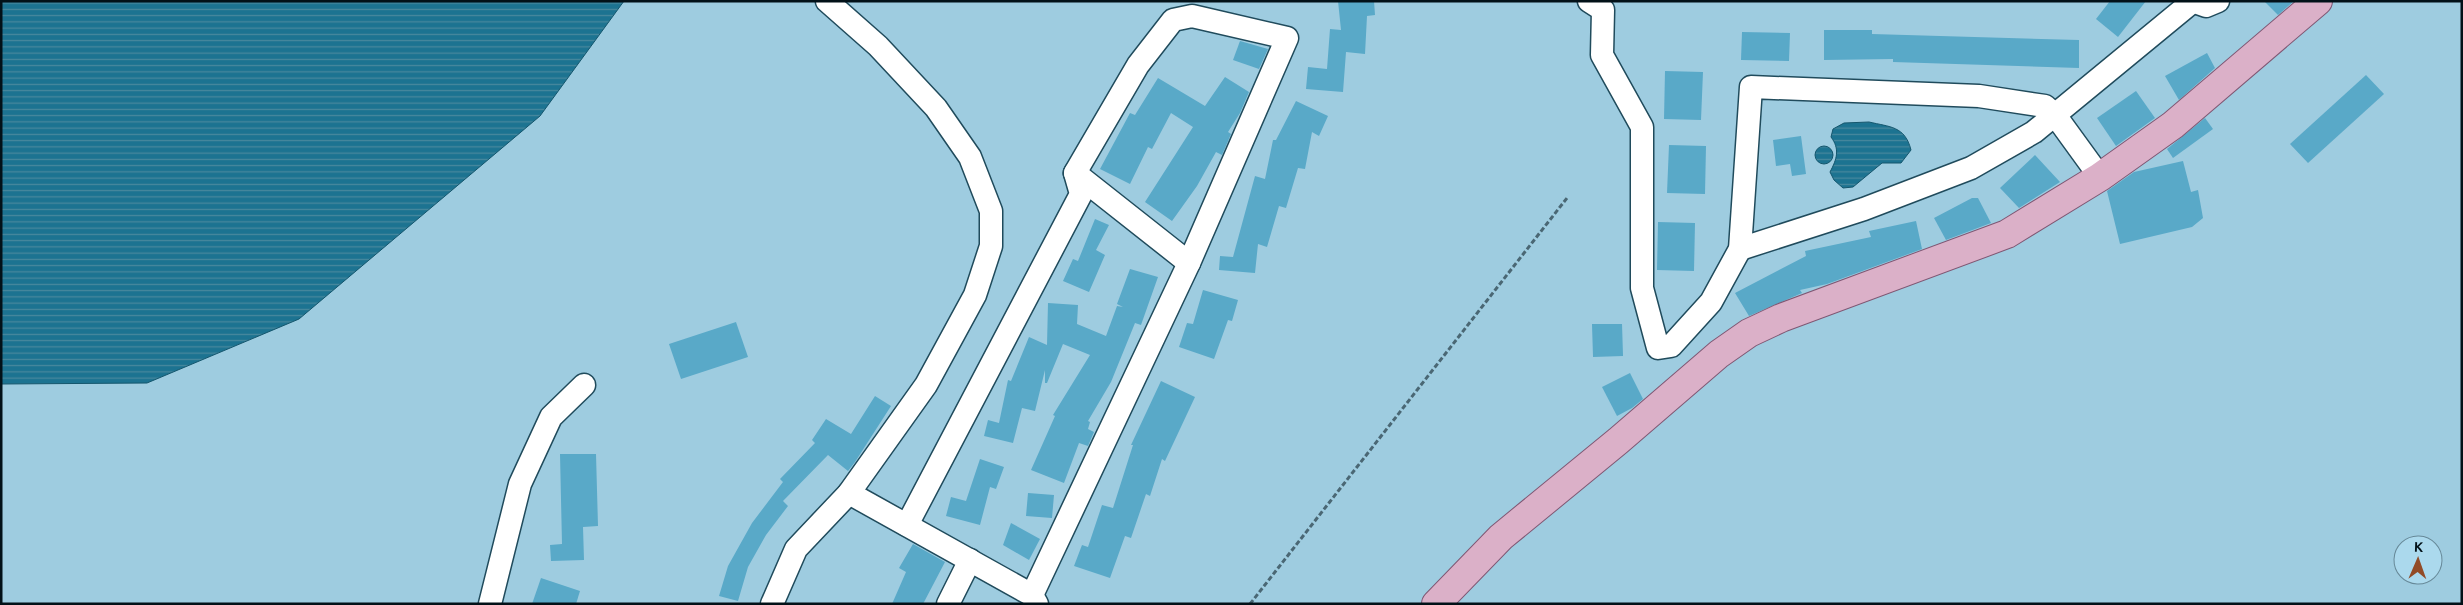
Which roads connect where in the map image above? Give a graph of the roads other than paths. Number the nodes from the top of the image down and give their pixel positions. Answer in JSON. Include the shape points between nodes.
{"nodes":[{"id":1,"x":827,"y":1,"type":"edge"},
{"id":2,"x":1589,"y":1,"type":"edge"},
{"id":3,"x":2218,"y":1,"type":"edge"},
{"id":4,"x":2318,"y":1,"type":"edge"},
{"id":5,"x":2192,"y":2,"type":"edge"},
{"id":6,"x":2055,"y":115,"type":"junction"},
{"id":7,"x":1075,"y":173,"type":"junction"},
{"id":8,"x":2100,"y":177,"type":"junction"},
{"id":9,"x":1740,"y":249,"type":"junction"},
{"id":10,"x":1189,"y":263,"type":"junction"},
{"id":11,"x":584,"y":386,"type":"dead end"},
{"id":12,"x":849,"y":493,"type":"junction"},
{"id":13,"x":908,"y":525,"type":"junction"},
{"id":14,"x":970,"y":560,"type":"junction"},
{"id":15,"x":1034,"y":599,"type":"edge"},
{"id":16,"x":490,"y":604,"type":"edge"},
{"id":17,"x":772,"y":604,"type":"edge"},
{"id":18,"x":948,"y":604,"type":"edge"},
{"id":19,"x":1436,"y":604,"type":"edge"}],
"edges":[{"from":1,"to":12,"type":"street","via":[[878,46],[936,108],[970,157],[991,211],[991,246],[975,295],[926,385]]},
{"from":2,"to":9,"type":"street","via":[[1604,10],[1602,55],[1642,127],[1642,288],[1658,348],[1671,346],[1711,302]]},
{"from":3,"to":5,"type":"street","via":[[2206,6]]},
{"from":4,"to":8,"type":"main road","via":[[2173,124]]},
{"from":5,"to":6,"type":"street"},
{"from":6,"to":8,"type":"street"},
{"from":6,"to":9,"type":"street","via":[[2034,132],[1971,168],[1864,209]]},
{"from":6,"to":9,"type":"street","via":[[2045,106],[1979,96],[1751,87]]},
{"from":7,"to":10,"type":"street"},
{"from":7,"to":10,"type":"street","via":[[1138,65],[1173,20],[1192,16],[1287,38]]},
{"from":7,"to":13,"type":"street","via":[[1081,194]]},
{"from":8,"to":19,"type":"main road","via":[[2007,234],[1781,318],[1749,333],[1719,354],[1500,537]]},
{"from":10,"to":15,"type":"street"},
{"from":11,"to":16,"type":"street","via":[[551,417],[520,484]]},
{"from":12,"to":13,"type":"street"},
{"from":12,"to":17,"type":"street","via":[[796,549]]},
{"from":13,"to":14,"type":"street"},
{"from":14,"to":15,"type":"street"},
{"from":14,"to":18,"type":"street"}]}
